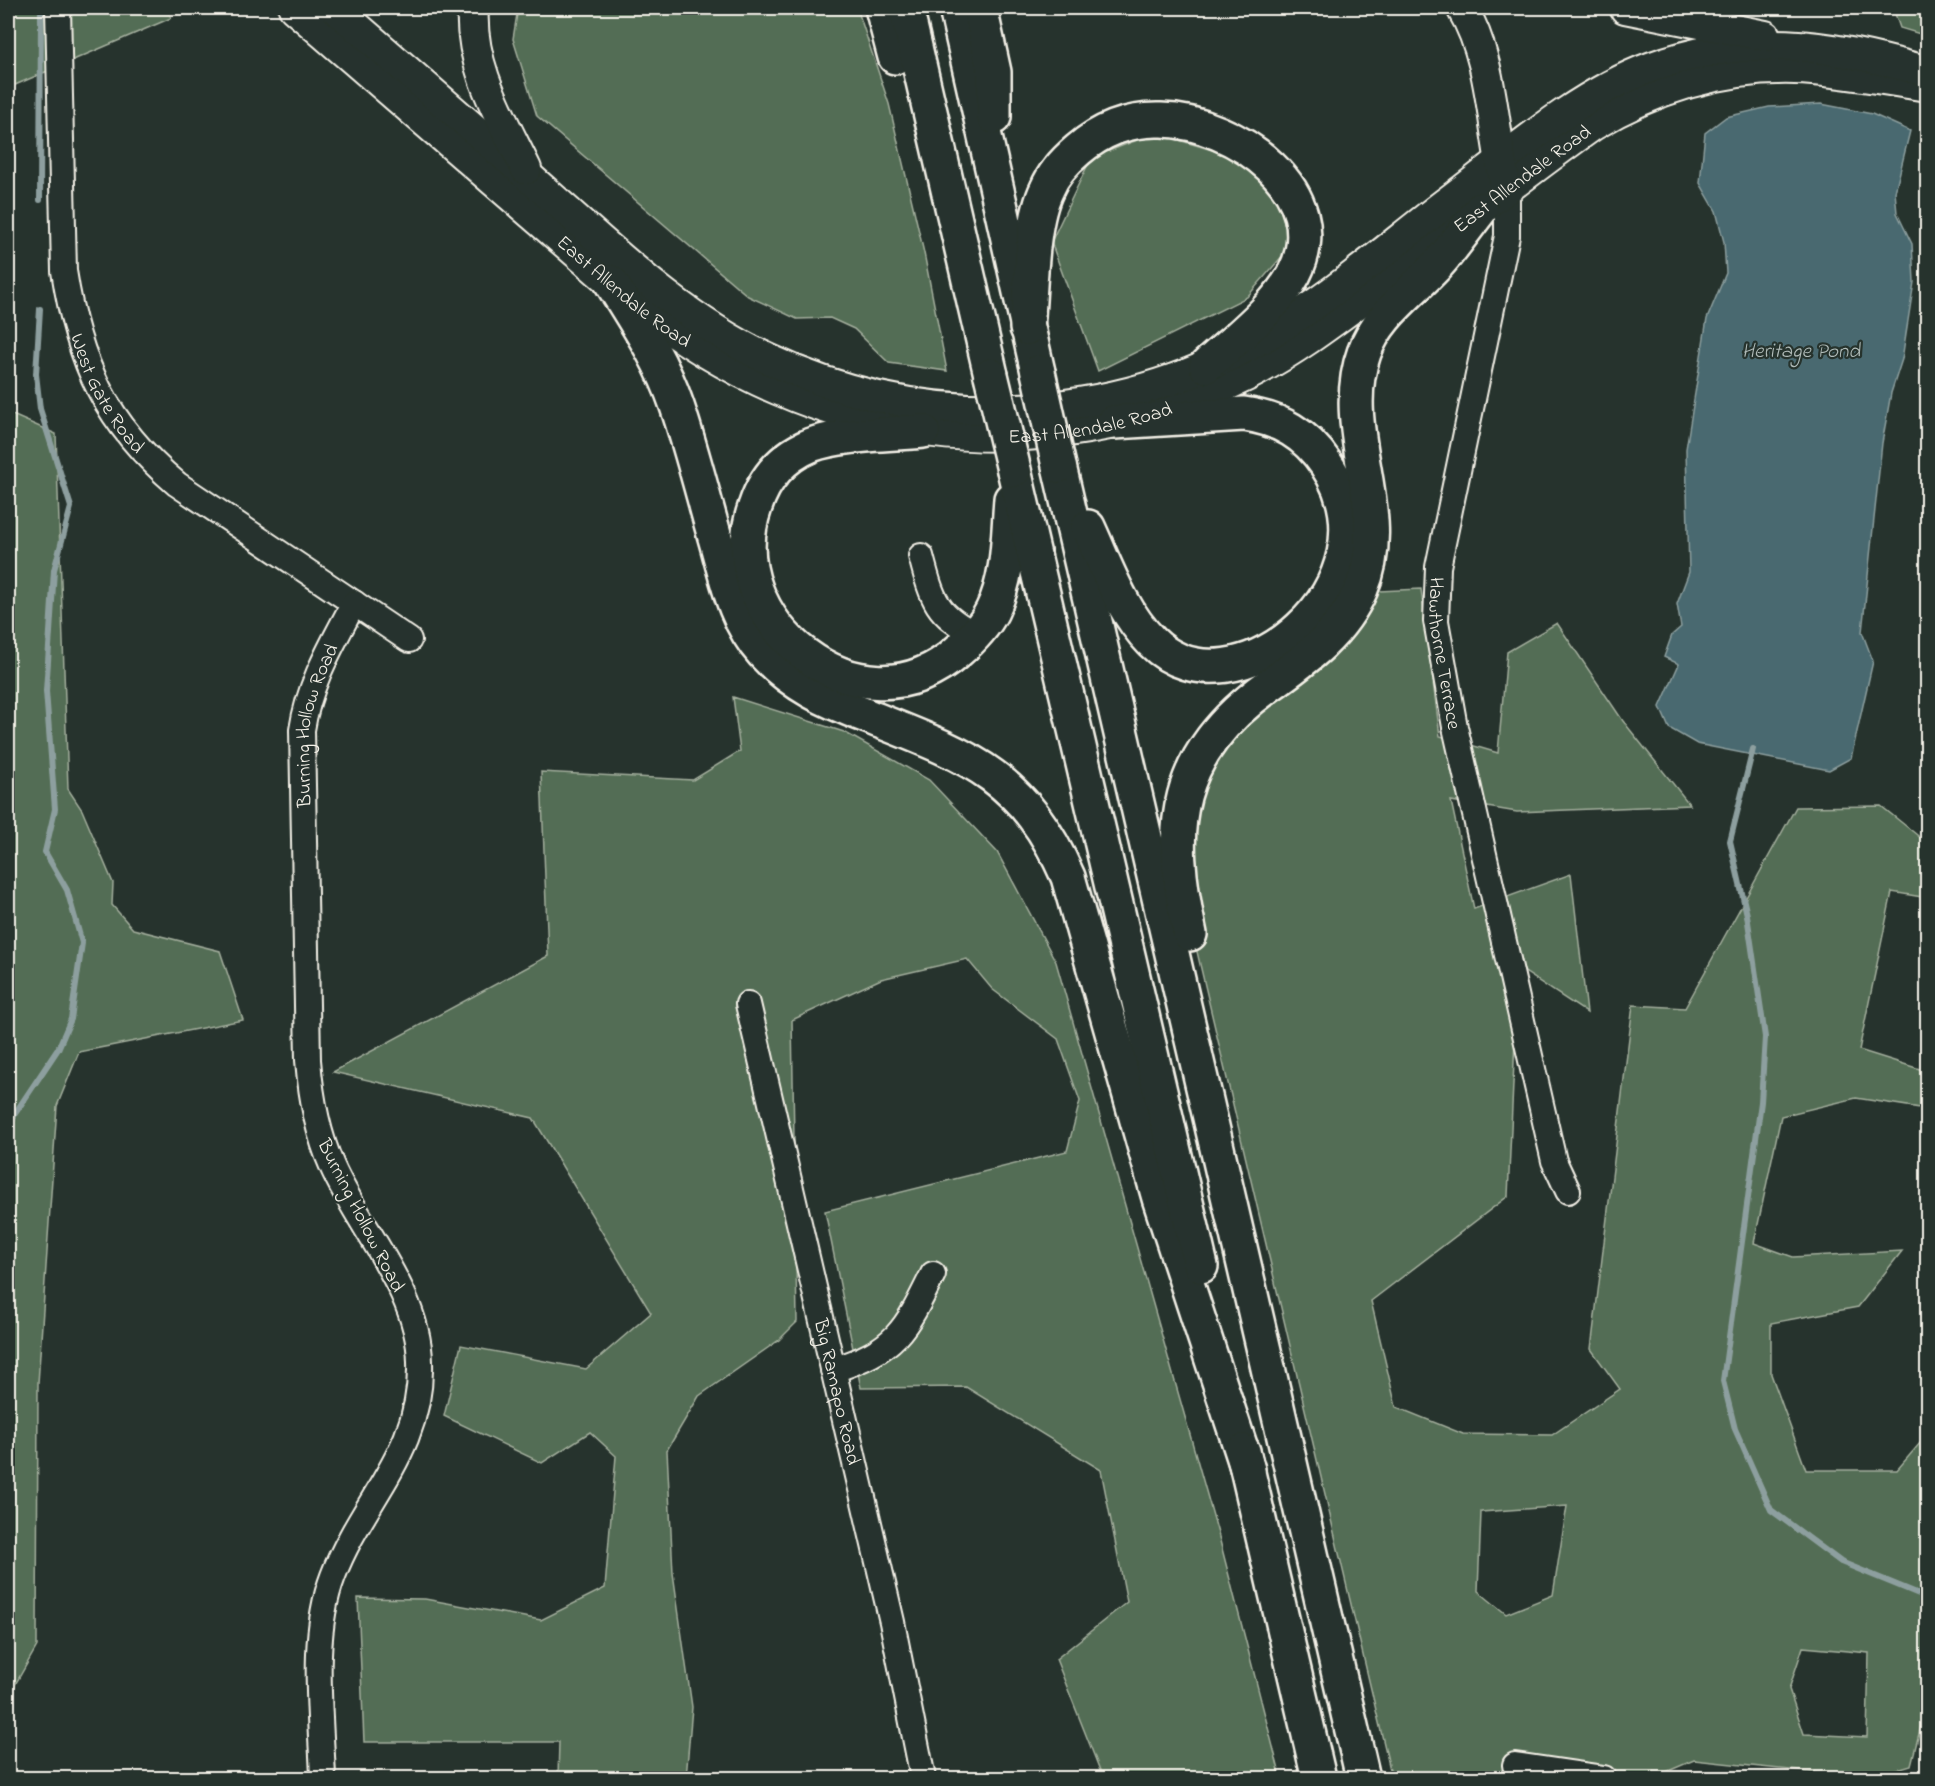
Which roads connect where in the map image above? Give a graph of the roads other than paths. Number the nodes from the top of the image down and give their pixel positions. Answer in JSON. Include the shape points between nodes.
{"nodes":[{"id":1,"x":58,"y":8,"type":"edge"},
{"id":2,"x":294,"y":8,"type":"edge"},
{"id":3,"x":335,"y":8,"type":"edge"},
{"id":4,"x":473,"y":8,"type":"edge"},
{"id":5,"x":882,"y":8,"type":"edge"},
{"id":6,"x":906,"y":8,"type":"edge"},
{"id":7,"x":956,"y":8,"type":"edge"},
{"id":8,"x":980,"y":8,"type":"edge"},
{"id":9,"x":1462,"y":8,"type":"edge"},
{"id":10,"x":1625,"y":8,"type":"edge"},
{"id":11,"x":1803,"y":44,"type":"junction"},
{"id":12,"x":1928,"y":71,"type":"edge"},
{"id":13,"x":1928,"y":86,"type":"edge"},
{"id":14,"x":1501,"y":161,"type":"junction"},
{"id":15,"x":531,"y":179,"type":"junction"},
{"id":16,"x":994,"y":182,"type":"junction"},
{"id":17,"x":1507,"y":190,"type":"junction"},
{"id":18,"x":1481,"y":209,"type":"junction"},
{"id":19,"x":960,"y":236,"type":"junction"},
{"id":20,"x":611,"y":282,"type":"junction"},
{"id":21,"x":1028,"y":328,"type":"junction"},
{"id":22,"x":1206,"y":366,"type":"junction"},
{"id":23,"x":1114,"y":422,"type":"junction"},
{"id":24,"x":923,"y":431,"type":"junction"},
{"id":25,"x":1059,"y":466,"type":"junction"},
{"id":26,"x":1014,"y":470,"type":"junction"},
{"id":27,"x":921,"y":556,"type":"dead end"},
{"id":28,"x":354,"y":603,"type":"junction"},
{"id":29,"x":976,"y":634,"type":"junction"},
{"id":30,"x":409,"y":640,"type":"dead end"},
{"id":31,"x":748,"y":1004,"type":"dead end"},
{"id":32,"x":1204,"y":1097,"type":"junction"},
{"id":33,"x":1568,"y":1191,"type":"dead end"},
{"id":34,"x":933,"y":1274,"type":"dead end"},
{"id":35,"x":833,"y":1370,"type":"junction"},
{"id":36,"x":1248,"y":1470,"type":"junction"},
{"id":37,"x":1515,"y":1765,"type":"dead end"},
{"id":38,"x":323,"y":1779,"type":"edge"},
{"id":39,"x":923,"y":1779,"type":"edge"},
{"id":40,"x":1318,"y":1779,"type":"edge"},
{"id":41,"x":1363,"y":1779,"type":"edge"},
{"id":42,"x":1604,"y":1779,"type":"edge"}],
"edges":[{"from":1,"to":28,"type":"street","name":"West Gate Road","via":[[64,271],[70,310],[98,389],[146,458],[177,484]]},
{"from":2,"to":20,"type":"main road","name":"East Allendale Road"},
{"from":3,"to":15,"type":"main road","name":"East Allendale Road"},
{"from":4,"to":15,"type":"main road","via":[[473,39],[483,79]]},
{"from":5,"to":19,"type":"highway","via":[[908,111]]},
{"from":6,"to":19,"type":"highway"},
{"from":7,"to":16,"type":"highway"},
{"from":8,"to":16,"type":"highway","via":[[994,72]]},
{"from":9,"to":14,"type":"main road","name":"Hawthorne Terrace","via":[[1482,58]]},
{"from":10,"to":11,"type":"main road"},
{"from":11,"to":12,"type":"main road","name":"East Allendale Road"},
{"from":11,"to":14,"type":"main road","name":"East Allendale Road","via":[[1734,47],[1649,68],[1599,93]]},
{"from":13,"to":17,"type":"main road","name":"East Allendale Road","via":[[1795,69],[1728,73],[1691,81],[1625,106],[1574,138]]},
{"from":14,"to":17,"type":"main road","name":"Hawthorne Terrace"},
{"from":14,"to":22,"type":"main road","name":"East Allendale Road","via":[[1293,318]]},
{"from":15,"to":22,"type":"main road","name":"East Allendale Road","via":[[650,283],[707,325],[767,358],[831,384],[927,405],[1009,410],[1107,398]]},
{"from":16,"to":21,"type":"highway"},
{"from":17,"to":18,"type":"main road","name":"East Allendale Road"},
{"from":17,"to":33,"type":"street","name":"Hawthorne Terrace","via":[[1505,246],[1438,567],[1436,621],[1457,738],[1518,1010],[1554,1161]]},
{"from":18,"to":23,"type":"main road","name":"East Allendale Road","via":[[1338,318],[1247,376],[1178,405]]},
{"from":18,"to":32,"type":"highway","via":[[1437,265],[1379,323],[1364,352],[1356,380],[1354,411],[1373,537],[1367,573],[1352,607],[1319,648],[1226,723],[1202,754],[1185,787],[1176,858],[1195,957]]},
{"from":19,"to":26,"type":"highway","bridge":true},
{"from":20,"to":24,"type":"main road","name":"East Allendale Road","via":[[692,346],[755,381],[822,408]]},
{"from":20,"to":36,"type":"highway","via":[[643,332],[669,385],[733,600],[761,650],[790,678],[819,696],[952,750],[984,768],[1026,805],[1050,840],[1068,877],[1159,1198]]},
{"from":21,"to":22,"type":"highway","via":[[1038,219],[1054,175],[1076,151],[1106,131],[1142,121],[1179,121],[1218,132],[1269,165],[1296,202],[1303,238],[1299,262],[1287,285]]},
{"from":21,"to":25,"type":"highway","bridge":true},
{"from":23,"to":24,"type":"main road","name":"East Allendale Road","via":[[1001,436]]},
{"from":23,"to":25,"type":"highway","via":[[1244,414],[1279,422],[1309,443],[1341,491],[1348,528],[1341,568],[1322,605],[1306,624],[1273,648],[1235,663],[1198,664],[1164,652],[1129,613]]},
{"from":24,"to":29,"type":"highway","via":[[826,441],[786,459],[766,481],[753,512],[748,538],[750,568],[764,605],[788,641],[812,661],[842,676],[875,681],[923,673],[951,658]]},
{"from":25,"to":32,"type":"highway"},
{"from":26,"to":29,"type":"highway","via":[[1002,582],[992,611]]},
{"from":26,"to":36,"type":"highway"},
{"from":27,"to":29,"type":"street","via":[[928,584],[947,619]]},
{"from":28,"to":30,"type":"street","name":"West Gate Road"},
{"from":28,"to":38,"type":"street","name":"Burning Hollow Road","via":[[316,676],[302,730],[311,1097],[332,1167],[408,1304],[416,1331],[420,1386],[415,1417],[404,1446],[340,1558],[324,1606],[320,1636]]},
{"from":31,"to":35,"type":"street","name":"Big Ramapo Road"},
{"from":32,"to":41,"type":"highway"},
{"from":34,"to":35,"type":"street","via":[[900,1334],[872,1356]]},
{"from":35,"to":39,"type":"street","name":"Big Ramapo Road","via":[[892,1622]]},
{"from":36,"to":40,"type":"highway"},
{"from":37,"to":42,"type":"street"}]}
